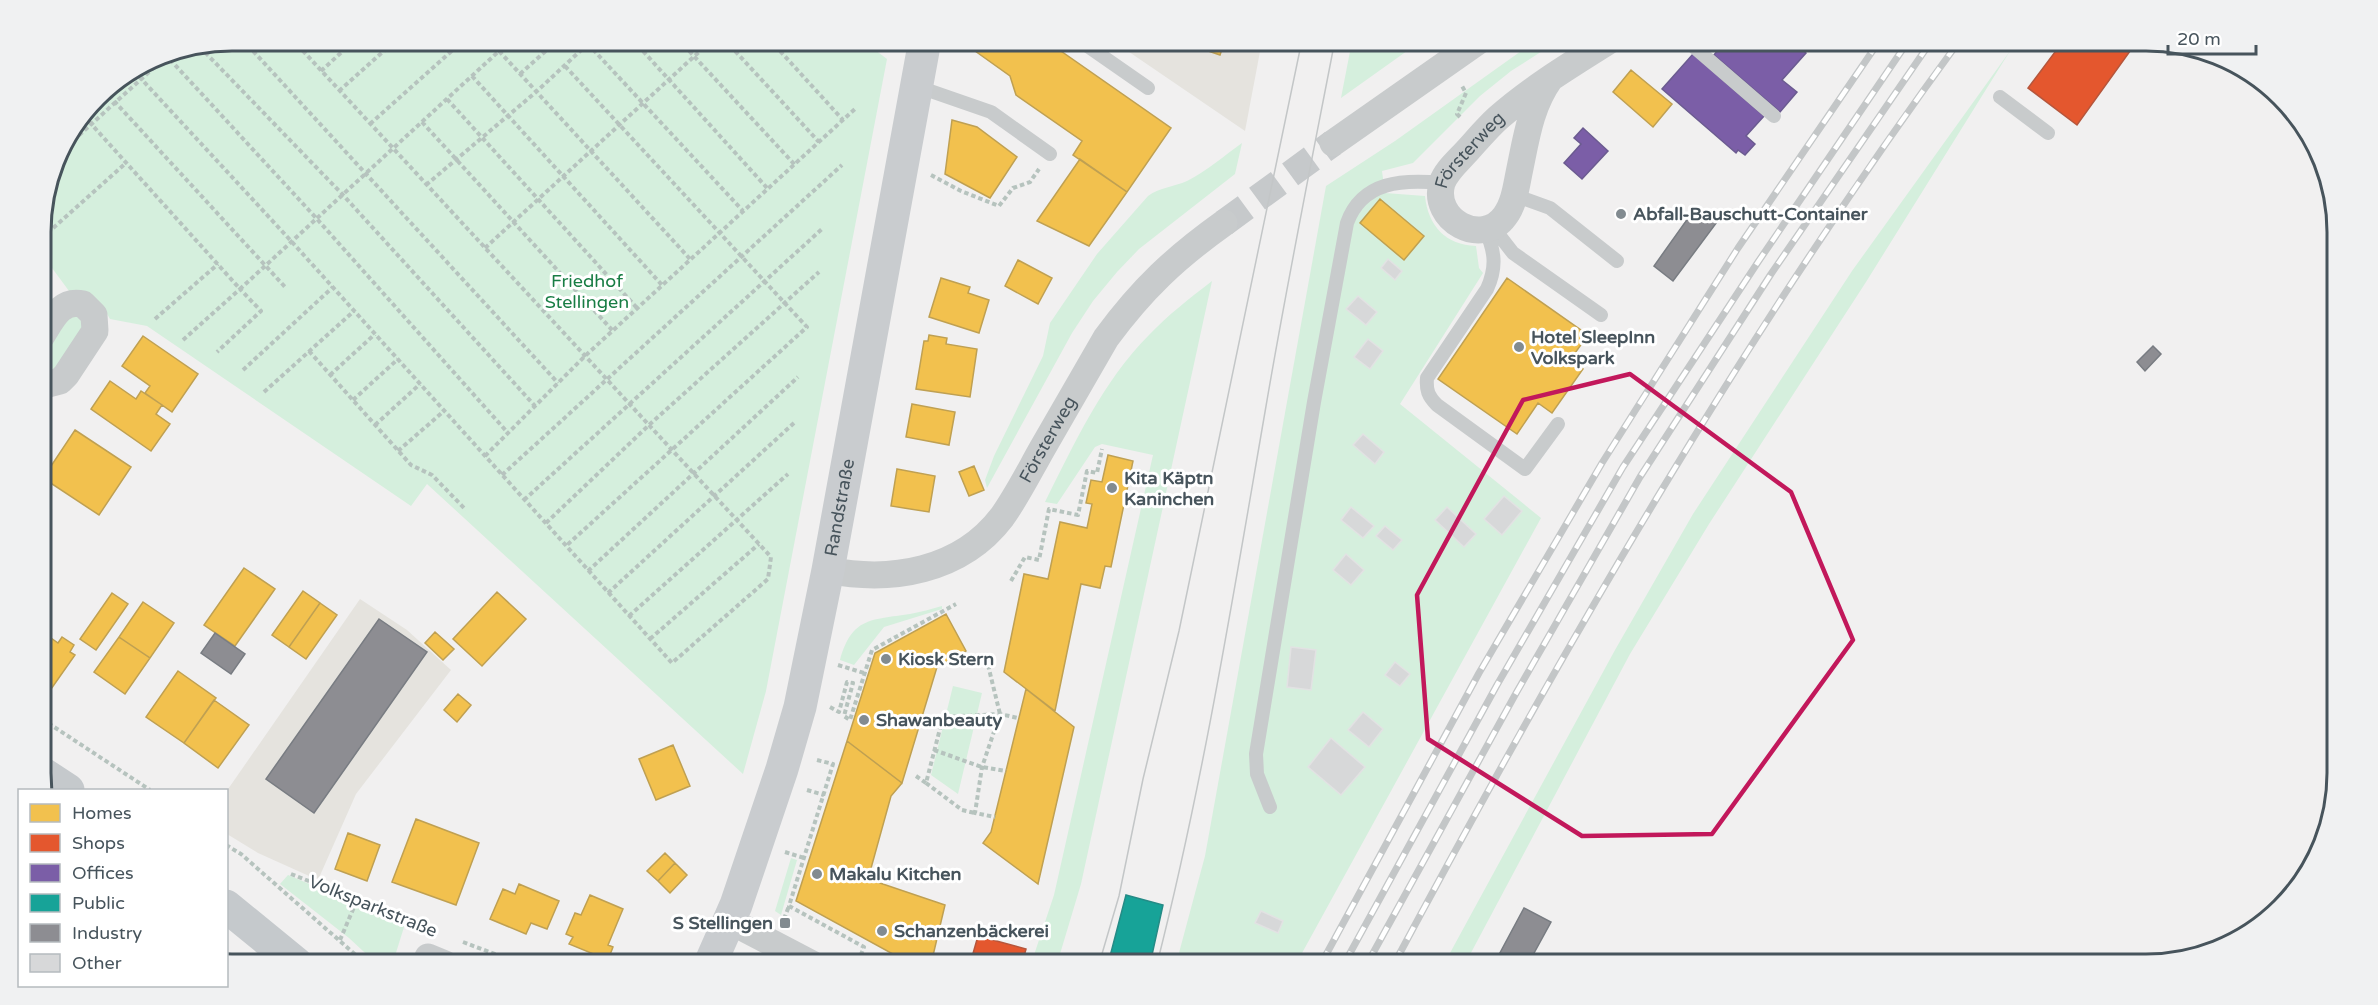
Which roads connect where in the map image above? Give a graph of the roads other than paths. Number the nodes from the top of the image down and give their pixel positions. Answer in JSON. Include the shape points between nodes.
{"nodes":[{"id":1,"x":923,"y":51,"type":"edge"},
{"id":2,"x":1095,"y":51,"type":"edge"},
{"id":3,"x":1464,"y":51,"type":"edge"},
{"id":4,"x":1593,"y":51,"type":"edge"},
{"id":5,"x":1699,"y":51,"type":"edge"},
{"id":6,"x":1550,"y":79,"type":"junction"},
{"id":7,"x":916,"y":86,"type":"junction"},
{"id":8,"x":1148,"y":88,"type":"dead end"},
{"id":9,"x":2000,"y":97,"type":"dead end"},
{"id":10,"x":1774,"y":116,"type":"dead end"},
{"id":11,"x":2048,"y":133,"type":"dead end"},
{"id":12,"x":1333,"y":143,"type":"tunnel mouth"},
{"id":13,"x":1050,"y":154,"type":"road end"},
{"id":14,"x":1442,"y":183,"type":"junction"},
{"id":15,"x":1514,"y":195,"type":"junction"},
{"id":16,"x":1224,"y":223,"type":"tunnel mouth"},
{"id":17,"x":1489,"y":228,"type":"junction"},
{"id":18,"x":1617,"y":261,"type":"dead end"},
{"id":19,"x":1601,"y":315,"type":"dead end"},
{"id":20,"x":51,"y":322,"type":"edge"},
{"id":21,"x":51,"y":383,"type":"edge"},
{"id":22,"x":1558,"y":424,"type":"dead end"},
{"id":23,"x":828,"y":570,"type":"junction"},
{"id":24,"x":52,"y":779,"type":"edge"},
{"id":25,"x":66,"y":789,"type":"edge"},
{"id":26,"x":1270,"y":807,"type":"dead end"},
{"id":27,"x":228,"y":908,"type":"edge"},
{"id":28,"x":730,"y":921,"type":"junction"},
{"id":29,"x":285,"y":954,"type":"edge"},
{"id":30,"x":715,"y":954,"type":"edge"},
{"id":31,"x":793,"y":954,"type":"edge"}],
"edges":[{"from":1,"to":7,"type":"street","name":"Randstraße"},
{"from":2,"to":8,"type":"lane"},
{"from":3,"to":12,"type":"street"},
{"from":4,"to":6,"type":"street","name":"Försterweg"},
{"from":5,"to":10,"type":"lane"},
{"from":6,"to":14,"type":"street","name":"Försterweg","via":[[1515,104],[1479,138]]},
{"from":6,"to":15,"type":"street","name":"Försterweg","via":[[1534,105]]},
{"from":7,"to":13,"type":"lane","via":[[991,112]]},
{"from":7,"to":23,"type":"street","name":"Randstraße"},
{"from":9,"to":11,"type":"lane"},
{"from":14,"to":17,"type":"street","name":"Försterweg","via":[[1442,204],[1449,217],[1463,228]]},
{"from":14,"to":26,"type":"lane","via":[[1384,185],[1352,209],[1347,223],[1256,754],[1257,774]]},
{"from":15,"to":17,"type":"street","name":"Försterweg","via":[[1506,214]]},
{"from":15,"to":18,"type":"lane","via":[[1550,208]]},
{"from":16,"to":23,"type":"street","name":"Försterweg","via":[[1178,257],[1125,312],[1010,504],[978,542],[944,562],[915,571],[865,576]]},
{"from":17,"to":19,"type":"lane","via":[[1513,253]]},
{"from":17,"to":22,"type":"lane","via":[[1495,262],[1493,276],[1427,378],[1426,389],[1437,405],[1526,470]]},
{"from":20,"to":21,"type":"street","via":[[60,308],[69,303],[82,304],[94,315],[95,332],[66,375]]},
{"from":23,"to":28,"type":"street","name":"Randstraße","via":[[800,706]]},
{"from":24,"to":25,"type":"main road"},
{"from":27,"to":29,"type":"main road"},
{"from":28,"to":30,"type":"street","name":"Randstraße"},
{"from":28,"to":31,"type":"street"}]}
